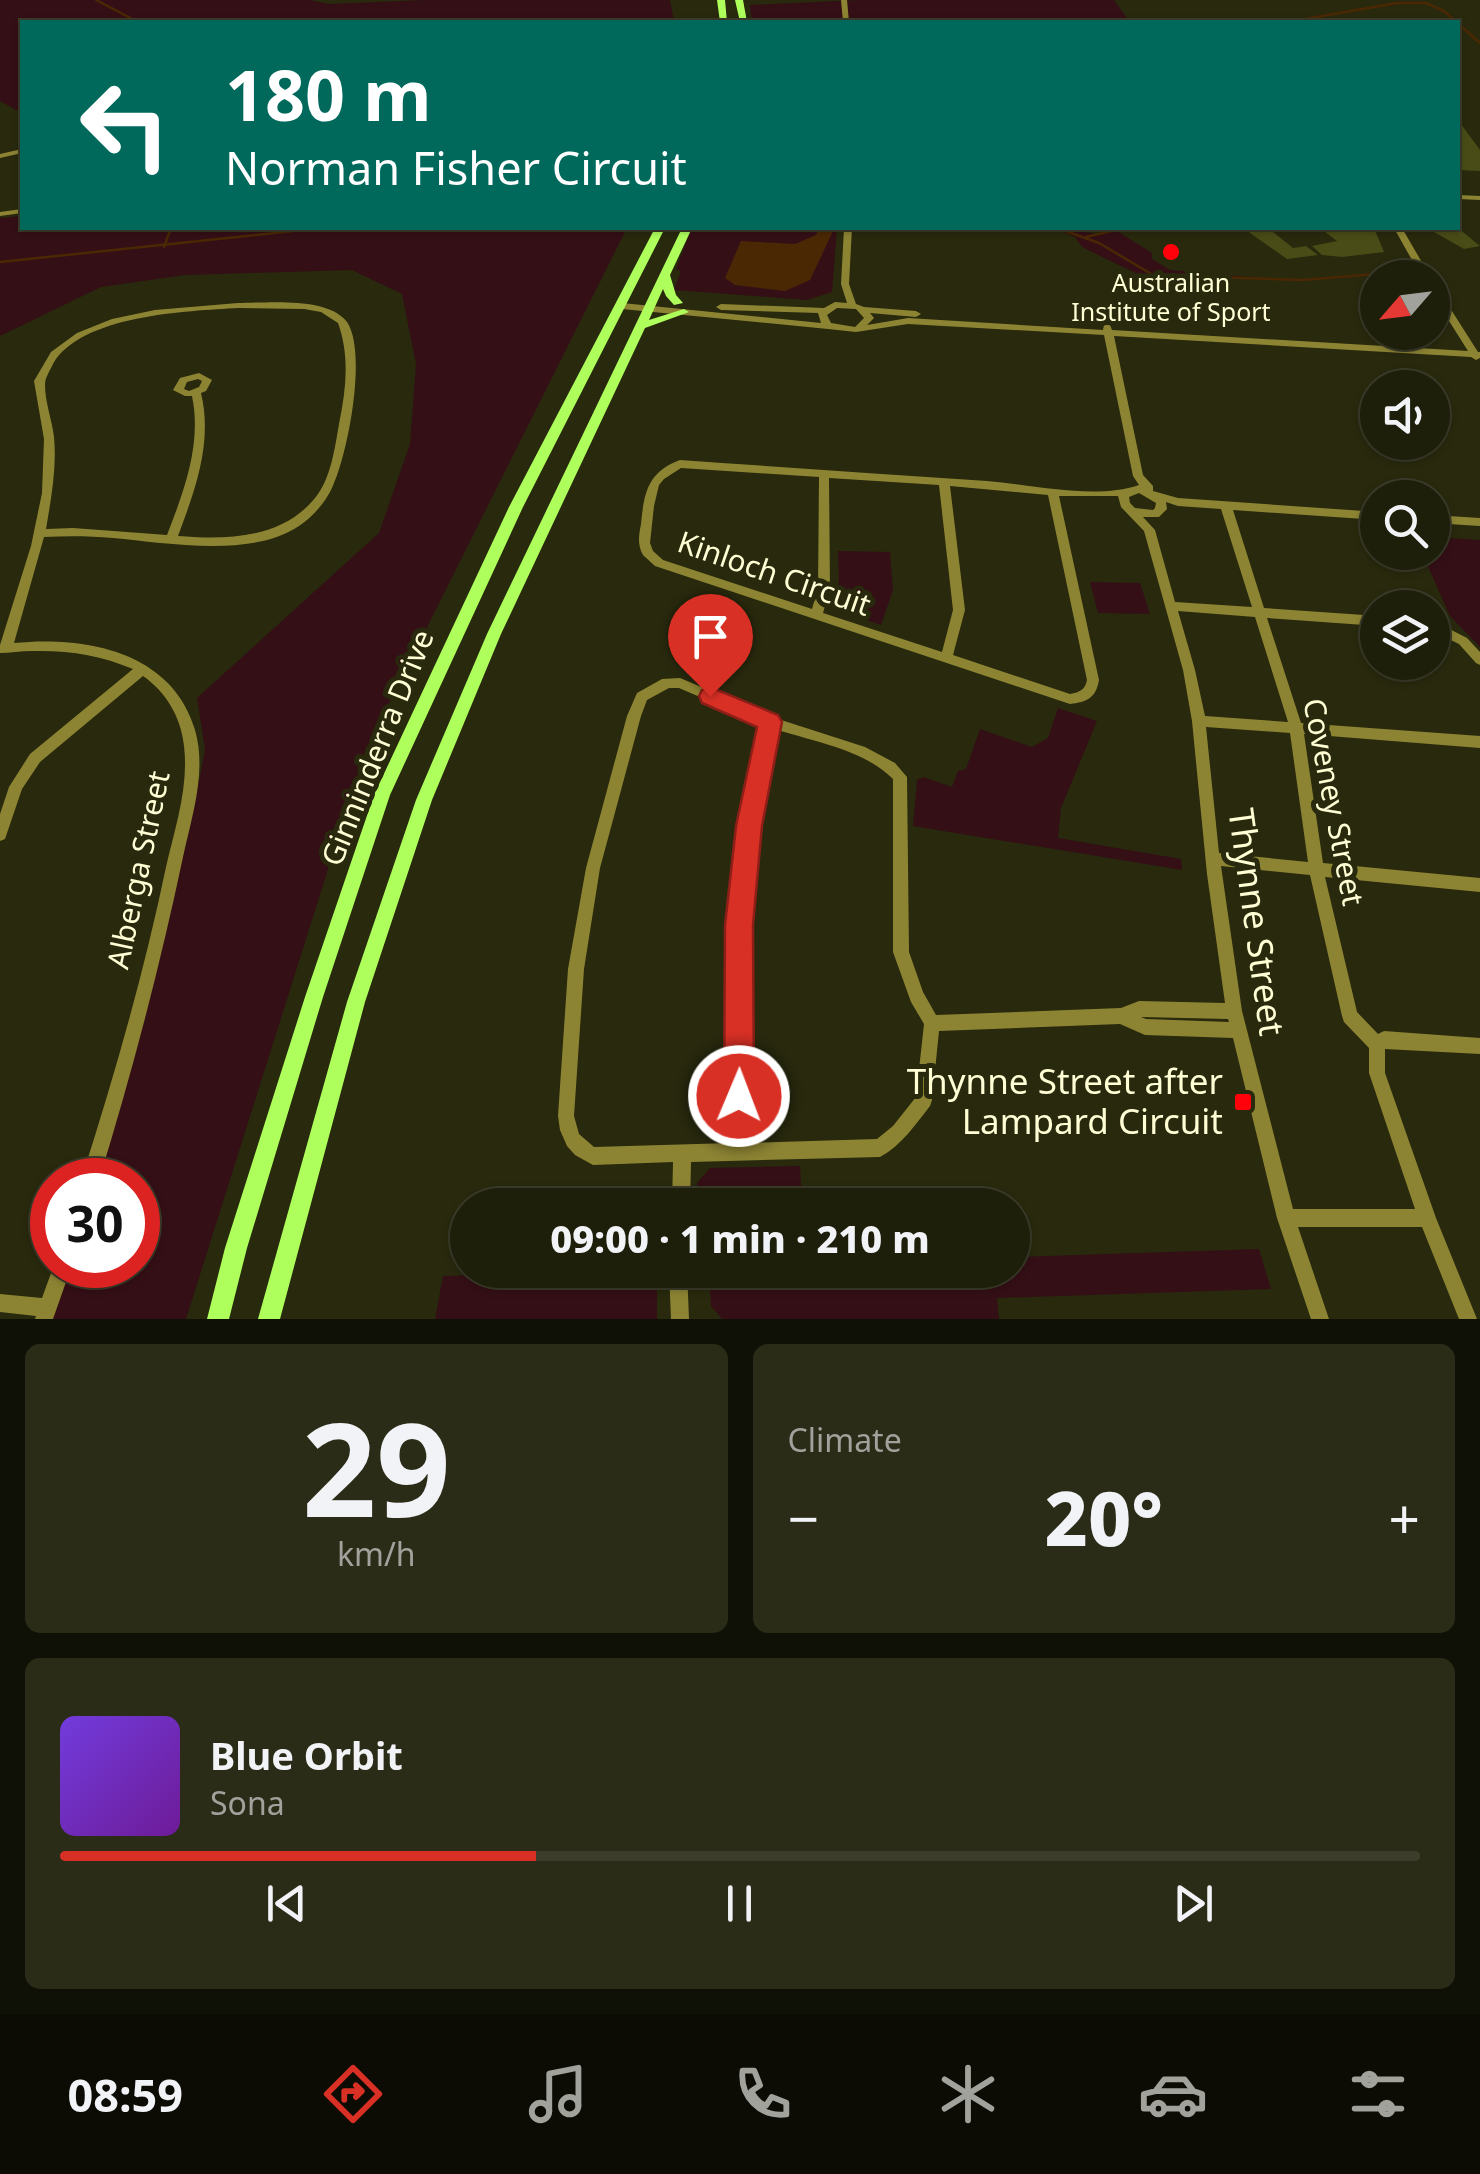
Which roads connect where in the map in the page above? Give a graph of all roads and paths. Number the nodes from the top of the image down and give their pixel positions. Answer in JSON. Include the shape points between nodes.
{"nodes":[{"id":1,"x":659,"y":230,"type":"edge"},
{"id":2,"x":685,"y":230,"type":"edge"},
{"id":3,"x":848,"y":230,"type":"edge"},
{"id":4,"x":1399,"y":230,"type":"edge"},
{"id":5,"x":1417,"y":260,"type":"edge"},
{"id":6,"x":664,"y":274,"type":"junction"},
{"id":7,"x":845,"y":284,"type":"junction"},
{"id":8,"x":624,"y":302,"type":"junction"},
{"id":9,"x":835,"y":304,"type":"junction"},
{"id":10,"x":852,"y":304,"type":"junction"},
{"id":11,"x":649,"y":305,"type":"junction"},
{"id":12,"x":681,"y":308,"type":"junction"},
{"id":13,"x":864,"y":310,"type":"junction"},
{"id":14,"x":824,"y":311,"type":"junction"},
{"id":15,"x":1450,"y":313,"type":"edge"},
{"id":16,"x":638,"y":326,"type":"junction"},
{"id":17,"x":829,"y":326,"type":"junction"},
{"id":18,"x":858,"y":329,"type":"junction"},
{"id":19,"x":1106,"y":330,"type":"junction"},
{"id":20,"x":1477,"y":354,"type":"edge"},
{"id":21,"x":196,"y":392,"type":"dead end"},
{"id":22,"x":824,"y":474,"type":"junction"},
{"id":23,"x":944,"y":482,"type":"junction"},
{"id":24,"x":1053,"y":491,"type":"junction"},
{"id":25,"x":1131,"y":495,"type":"junction"},
{"id":26,"x":1156,"y":502,"type":"junction"},
{"id":27,"x":1226,"y":506,"type":"junction"},
{"id":28,"x":1360,"y":515,"type":"edge"},
{"id":29,"x":1450,"y":520,"type":"edge"},
{"id":30,"x":1480,"y":522,"type":"edge"},
{"id":31,"x":1148,"y":530,"type":"junction"},
{"id":32,"x":40,"y":533,"type":"junction"},
{"id":33,"x":172,"y":538,"type":"junction"},
{"id":34,"x":1172,"y":606,"type":"junction"},
{"id":35,"x":1260,"y":612,"type":"junction"},
{"id":36,"x":816,"y":615,"type":"junction"},
{"id":37,"x":1360,"y":620,"type":"edge"},
{"id":38,"x":1450,"y":635,"type":"edge"},
{"id":39,"x":3,"y":649,"type":"edge"},
{"id":40,"x":946,"y":658,"type":"junction"},
{"id":41,"x":1480,"y":660,"type":"edge"},
{"id":42,"x":142,"y":668,"type":"junction"},
{"id":43,"x":1200,"y":720,"type":"junction"},
{"id":44,"x":770,"y":722,"type":"junction"},
{"id":45,"x":1296,"y":728,"type":"junction"},
{"id":46,"x":1480,"y":742,"type":"edge"},
{"id":47,"x":0,"y":834,"type":"edge"},
{"id":48,"x":1213,"y":859,"type":"junction"},
{"id":49,"x":1316,"y":869,"type":"junction"},
{"id":50,"x":1480,"y":885,"type":"edge"},
{"id":51,"x":1234,"y":1011,"type":"junction"},
{"id":52,"x":1121,"y":1016,"type":"junction"},
{"id":53,"x":932,"y":1023,"type":"junction"},
{"id":54,"x":1238,"y":1030,"type":"junction"},
{"id":55,"x":1377,"y":1045,"type":"junction"},
{"id":56,"x":1480,"y":1046,"type":"edge"},
{"id":57,"x":740,"y":1152,"type":"junction"},
{"id":58,"x":682,"y":1154,"type":"junction"},
{"id":59,"x":96,"y":1158,"type":"edge"},
{"id":60,"x":681,"y":1188,"type":"edge"},
{"id":61,"x":1286,"y":1218,"type":"junction"},
{"id":62,"x":1427,"y":1218,"type":"junction"},
{"id":63,"x":54,"y":1288,"type":"edge"},
{"id":64,"x":676,"y":1288,"type":"edge"},
{"id":65,"x":0,"y":1303,"type":"edge"},
{"id":66,"x":46,"y":1313,"type":"edge"},
{"id":67,"x":218,"y":1319,"type":"edge"},
{"id":68,"x":269,"y":1319,"type":"edge"},
{"id":69,"x":680,"y":1319,"type":"edge"},
{"id":70,"x":1320,"y":1319,"type":"edge"},
{"id":71,"x":1468,"y":1319,"type":"edge"}],
"edges":[{"from":1,"to":8,"type":"main road","name":"Ginninderra Drive"},
{"from":2,"to":6,"type":"main road","name":"Ginninderra Drive"},
{"from":3,"to":7,"type":"street"},
{"from":4,"to":5,"type":"street"},
{"from":6,"to":11,"type":"main road","name":"Ginninderra Drive"},
{"from":6,"to":12,"type":"main road"},
{"from":7,"to":9,"type":"street"},
{"from":7,"to":10,"type":"street"},
{"from":8,"to":11,"type":"street"},
{"from":8,"to":67,"type":"main road","name":"Ginninderra Drive","via":[[500,541],[382,795]]},
{"from":9,"to":10,"type":"street"},
{"from":9,"to":14,"type":"street"},
{"from":10,"to":13,"type":"street"},
{"from":11,"to":12,"type":"street"},
{"from":11,"to":16,"type":"main road","name":"Ginninderra Drive"},
{"from":12,"to":14,"type":"street"},
{"from":12,"to":16,"type":"main road"},
{"from":12,"to":17,"type":"street"},
{"from":13,"to":18,"type":"street","via":[[868,320]]},
{"from":13,"to":19,"type":"street"},
{"from":14,"to":17,"type":"street"},
{"from":15,"to":20,"type":"street"},
{"from":16,"to":68,"type":"main road","name":"Ginninderra Drive","via":[[424,800],[356,1002]]},
{"from":17,"to":18,"type":"street"},
{"from":18,"to":19,"type":"street","via":[[908,321]]},
{"from":19,"to":20,"type":"street"},
{"from":19,"to":25,"type":"street"},
{"from":21,"to":33,"type":"street","via":[[196,454]]},
{"from":22,"to":23,"type":"street","name":"Kinloch Circuit"},
{"from":22,"to":36,"type":"street","via":[[824,588]]},
{"from":22,"to":36,"type":"street","name":"Kinloch Circuit","via":[[680,464],[661,470],[644,544],[659,563]]},
{"from":23,"to":24,"type":"street","name":"Kinloch Circuit"},
{"from":23,"to":40,"type":"street","via":[[958,610]]},
{"from":24,"to":25,"type":"street","name":"Kinloch Circuit"},
{"from":24,"to":40,"type":"street","name":"Kinloch Circuit","via":[[1091,690],[1070,699]]},
{"from":25,"to":26,"type":"street"},
{"from":25,"to":26,"type":"street"},
{"from":25,"to":31,"type":"street","name":"Thynne Street"},
{"from":26,"to":27,"type":"street"},
{"from":26,"to":31,"type":"street"},
{"from":27,"to":28,"type":"street"},
{"from":27,"to":35,"type":"street","name":"Coveney Street"},
{"from":29,"to":30,"type":"street"},
{"from":31,"to":34,"type":"street","name":"Thynne Street"},
{"from":32,"to":33,"type":"street","via":[[89,529]]},
{"from":32,"to":33,"type":"street","via":[[49,456],[39,381],[72,340],[118,320],[173,312],[297,306],[334,315],[345,330],[348,394],[338,449],[318,502],[289,526],[259,538]]},
{"from":32,"to":39,"type":"street"},
{"from":34,"to":35,"type":"street"},
{"from":34,"to":43,"type":"street","name":"Thynne Street"},
{"from":35,"to":37,"type":"street"},
{"from":35,"to":45,"type":"street","name":"Coveney Street"},
{"from":36,"to":40,"type":"street","name":"Kinloch Circuit"},
{"from":38,"to":41,"type":"street"},
{"from":39,"to":42,"type":"street","name":"Alberga Street","via":[[74,646]]},
{"from":42,"to":47,"type":"street","via":[[35,758],[16,787]]},
{"from":42,"to":59,"type":"street","name":"Alberga Street","via":[[183,715],[192,768],[151,968]]},
{"from":43,"to":45,"type":"street"},
{"from":43,"to":48,"type":"street","name":"Thynne Street"},
{"from":44,"to":53,"type":"street","via":[[874,758],[900,777],[901,952]]},
{"from":44,"to":57,"type":"street","via":[[749,826],[739,925]]},
{"from":44,"to":58,"type":"street","via":[[680,684],[650,689],[634,716],[593,868],[576,969],[569,1136],[593,1156]]},
{"from":45,"to":46,"type":"street"},
{"from":45,"to":49,"type":"street","name":"Coveney Street"},
{"from":48,"to":49,"type":"street"},
{"from":48,"to":51,"type":"street","name":"Thynne Street"},
{"from":49,"to":50,"type":"street"},
{"from":49,"to":55,"type":"street","name":"Coveney Street","via":[[1350,1016]]},
{"from":51,"to":52,"type":"street","via":[[1139,1009]]},
{"from":51,"to":54,"type":"street","name":"Thynne Street"},
{"from":52,"to":53,"type":"street"},
{"from":52,"to":54,"type":"street","via":[[1144,1026]]},
{"from":53,"to":57,"type":"street","via":[[924,1100],[880,1148]]},
{"from":54,"to":61,"type":"street","name":"Thynne Street"},
{"from":55,"to":56,"type":"street","via":[[1384,1039]]},
{"from":55,"to":62,"type":"street","via":[[1377,1072]]},
{"from":57,"to":58,"type":"street"},
{"from":58,"to":60,"type":"street"},
{"from":61,"to":62,"type":"street"},
{"from":61,"to":70,"type":"street","name":"Thynne Street"},
{"from":62,"to":71,"type":"street"},
{"from":63,"to":66,"type":"street"},
{"from":64,"to":69,"type":"street"},
{"from":65,"to":66,"type":"street"}]}
